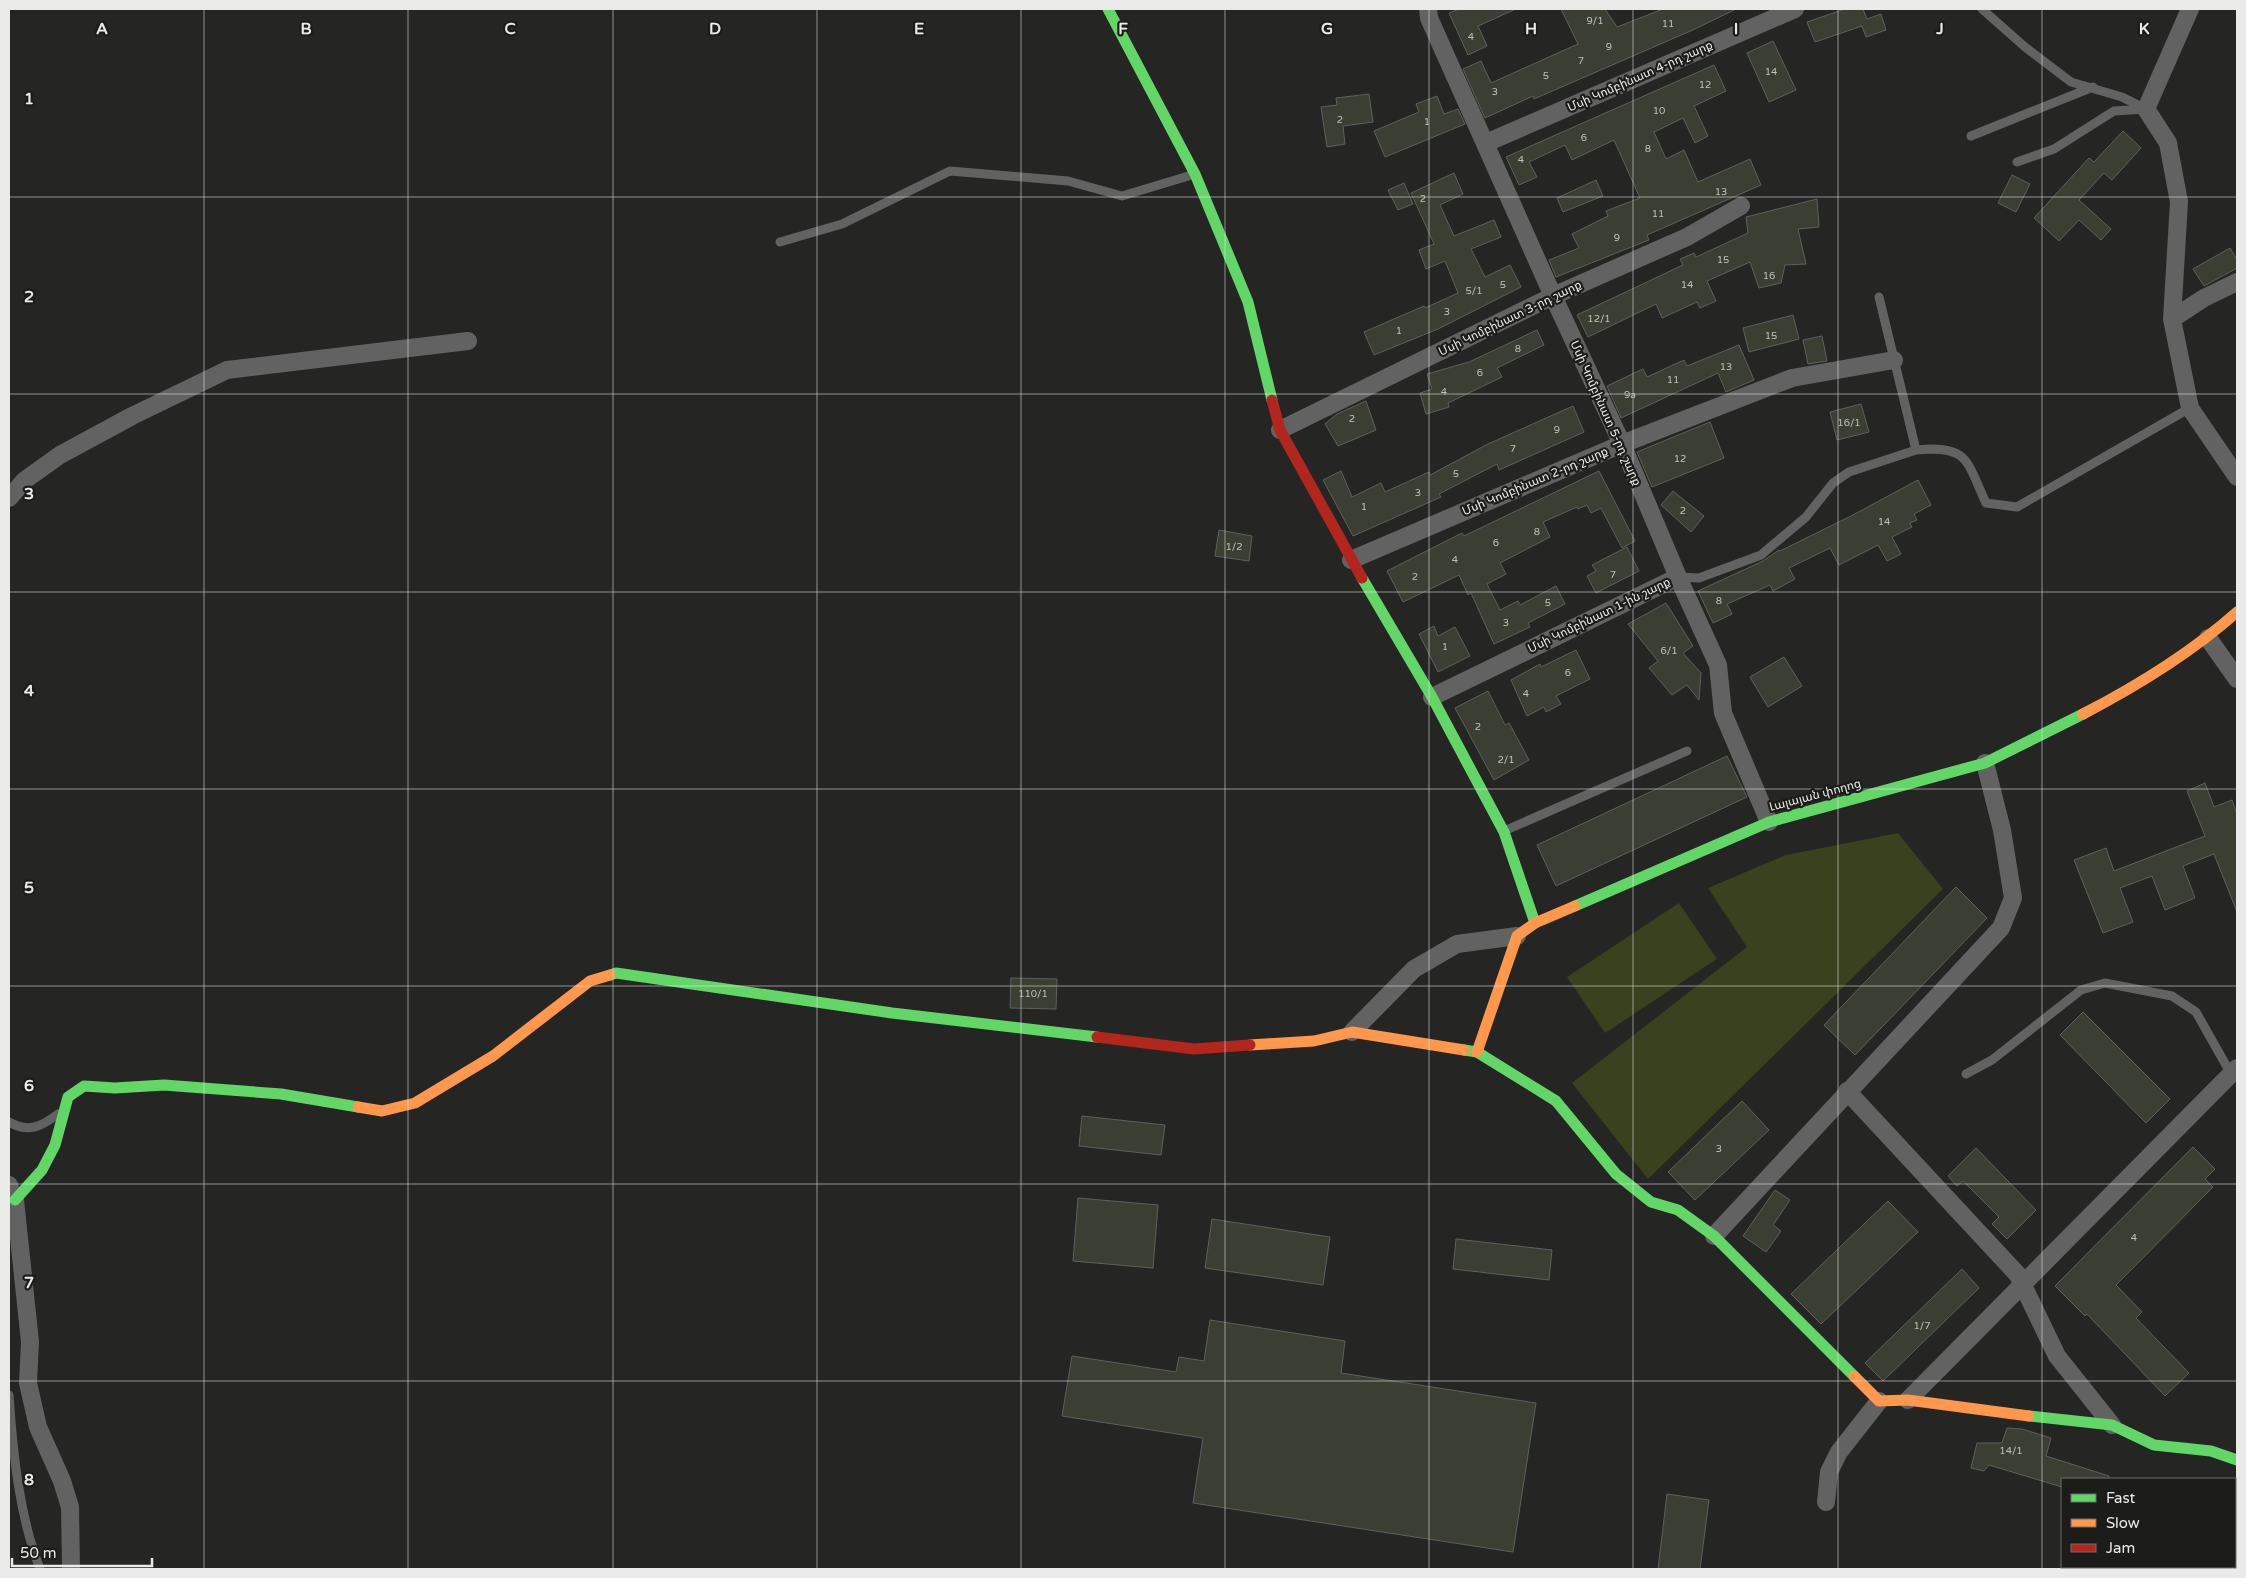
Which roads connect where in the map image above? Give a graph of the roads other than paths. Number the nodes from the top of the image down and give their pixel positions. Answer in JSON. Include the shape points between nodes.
{"nodes":[{"id":1,"x":1108,"y":9,"type":"edge"},
{"id":2,"x":1428,"y":9,"type":"edge"},
{"id":3,"x":1795,"y":9,"type":"edge"},
{"id":4,"x":1982,"y":9,"type":"edge"},
{"id":5,"x":2190,"y":9,"type":"edge"},
{"id":6,"x":2093,"y":87,"type":"junction"},
{"id":7,"x":2146,"y":109,"type":"junction"},
{"id":8,"x":1971,"y":136,"type":"dead end"},
{"id":9,"x":1486,"y":143,"type":"junction"},
{"id":10,"x":2017,"y":162,"type":"dead end"},
{"id":11,"x":1195,"y":174,"type":"junction"},
{"id":12,"x":1741,"y":206,"type":"dead end"},
{"id":13,"x":780,"y":242,"type":"dead end"},
{"id":14,"x":2237,"y":282,"type":"edge"},
{"id":15,"x":1553,"y":296,"type":"junction"},
{"id":16,"x":1879,"y":298,"type":"dead end"},
{"id":17,"x":2172,"y":319,"type":"junction"},
{"id":18,"x":468,"y":341,"type":"dead end"},
{"id":19,"x":1894,"y":360,"type":"junction"},
{"id":20,"x":2190,"y":408,"type":"junction"},
{"id":21,"x":1280,"y":430,"type":"junction"},
{"id":22,"x":1622,"y":444,"type":"junction"},
{"id":23,"x":1916,"y":450,"type":"junction"},
{"id":24,"x":2237,"y":477,"type":"edge"},
{"id":25,"x":9,"y":498,"type":"edge"},
{"id":26,"x":1351,"y":560,"type":"junction"},
{"id":27,"x":1678,"y":577,"type":"junction"},
{"id":28,"x":2237,"y":612,"type":"edge"},
{"id":29,"x":2208,"y":638,"type":"junction"},
{"id":30,"x":2237,"y":679,"type":"edge"},
{"id":31,"x":1432,"y":697,"type":"junction"},
{"id":32,"x":1687,"y":751,"type":"dead end"},
{"id":33,"x":1985,"y":763,"type":"junction"},
{"id":34,"x":1769,"y":822,"type":"junction"},
{"id":35,"x":1504,"y":832,"type":"junction"},
{"id":36,"x":1535,"y":923,"type":"junction"},
{"id":37,"x":1517,"y":936,"type":"junction"},
{"id":38,"x":1352,"y":1032,"type":"junction"},
{"id":39,"x":1477,"y":1052,"type":"junction"},
{"id":40,"x":1479,"y":1067,"type":"dead end"},
{"id":41,"x":2234,"y":1071,"type":"edge"},
{"id":42,"x":1966,"y":1074,"type":"dead end"},
{"id":43,"x":1848,"y":1091,"type":"junction"},
{"id":44,"x":62,"y":1111,"type":"junction"},
{"id":45,"x":9,"y":1122,"type":"edge"},
{"id":46,"x":12,"y":1192,"type":"edge"},
{"id":47,"x":1714,"y":1236,"type":"junction"},
{"id":48,"x":2022,"y":1286,"type":"junction"},
{"id":49,"x":9,"y":1395,"type":"edge"},
{"id":50,"x":1908,"y":1400,"type":"junction"},
{"id":51,"x":1879,"y":1401,"type":"junction"},
{"id":52,"x":2112,"y":1425,"type":"junction"},
{"id":53,"x":2237,"y":1460,"type":"edge"},
{"id":54,"x":1826,"y":1502,"type":"dead end"},
{"id":55,"x":40,"y":1569,"type":"edge"},
{"id":56,"x":71,"y":1569,"type":"edge"}],
"edges":[{"from":1,"to":11,"type":"street"},
{"from":2,"to":9,"type":"street","name":"Մսի Կոմբինատ 5-րդ շարք","via":[[1428,18]]},
{"from":3,"to":9,"type":"street","name":"Մսի Կոմբինատ 4-րդ շարք"},
{"from":4,"to":6,"type":"lane","via":[[2024,47],[2071,82]]},
{"from":5,"to":7,"type":"street"},
{"from":6,"to":7,"type":"lane"},
{"from":6,"to":8,"type":"lane"},
{"from":7,"to":10,"type":"lane","via":[[2114,111],[2054,149]]},
{"from":7,"to":17,"type":"street","via":[[2168,143],[2179,202]]},
{"from":9,"to":15,"type":"street","name":"Մսի Կոմբինատ 5-րդ շարք"},
{"from":11,"to":13,"type":"lane","via":[[1122,196],[1068,181],[950,171],[842,224]]},
{"from":11,"to":21,"type":"street","via":[[1248,302]]},
{"from":12,"to":15,"type":"street","name":"Մսի Կոմբինատ 3-րդ շարք","via":[[1687,237]]},
{"from":14,"to":17,"type":"street"},
{"from":15,"to":21,"type":"street","name":"Մսի Կոմբինատ 3-րդ շարք"},
{"from":15,"to":22,"type":"street","name":"Մսի Կոմբինատ 5-րդ շարք"},
{"from":16,"to":19,"type":"lane"},
{"from":17,"to":20,"type":"street"},
{"from":18,"to":25,"type":"street","via":[[227,370],[60,455],[25,480]]},
{"from":19,"to":22,"type":"street","name":"Մսի Կոմբինատ 2-րդ շարք","via":[[1792,378]]},
{"from":19,"to":23,"type":"lane"},
{"from":20,"to":23,"type":"lane","name":"Մսի Կոմբինատ 1-ին շարք","via":[[2018,507],[1986,503],[1967,463],[1957,452],[1938,448]]},
{"from":20,"to":24,"type":"street"},
{"from":21,"to":26,"type":"street"},
{"from":22,"to":26,"type":"street","name":"Մսի Կոմբինատ 2-րդ շարք"},
{"from":22,"to":27,"type":"street","name":"Մսի Կոմբինատ 5-րդ շարք"},
{"from":23,"to":27,"type":"lane","name":"Մսի Կոմբինատ 1-ին շարք","via":[[1849,472],[1833,483],[1806,517],[1761,555],[1699,578]]},
{"from":26,"to":31,"type":"street"},
{"from":27,"to":31,"type":"street","name":"Մսի Կոմբինատ 1-ին շարք"},
{"from":27,"to":34,"type":"street","name":"Մսի Կոմբինատ 5-րդ շարք","via":[[1718,665],[1723,713]]},
{"from":28,"to":29,"type":"street","name":"Լալայան փողոց"},
{"from":29,"to":30,"type":"street"},
{"from":29,"to":33,"type":"street","name":"Լալայան փողոց","via":[[2106,702]]},
{"from":31,"to":35,"type":"street"},
{"from":32,"to":35,"type":"lane"},
{"from":33,"to":34,"type":"street","name":"Լալայան փողոց"},
{"from":33,"to":43,"type":"street","via":[[2002,830],[2013,898],[2001,928]]},
{"from":34,"to":36,"type":"street","name":"Լալայան փողոց"},
{"from":35,"to":36,"type":"street"},
{"from":36,"to":37,"type":"street","name":"Լալայան փողոց"},
{"from":37,"to":38,"type":"street","via":[[1457,944],[1414,969]]},
{"from":37,"to":39,"type":"street"},
{"from":38,"to":39,"type":"street"},
{"from":38,"to":44,"type":"street","via":[[1314,1041],[1194,1049],[892,1013],[616,973],[590,981],[493,1056],[415,1103],[382,1111],[281,1094],[164,1085],[84,1086],[68,1097]]},
{"from":39,"to":40,"type":"lane"},
{"from":39,"to":47,"type":"street","via":[[1556,1101],[1616,1174],[1651,1202],[1678,1210]]},
{"from":41,"to":42,"type":"lane","via":[[2196,1012],[2172,996],[2105,983],[2081,990],[1992,1060]]},
{"from":41,"to":48,"type":"street"},
{"from":43,"to":47,"type":"street"},
{"from":43,"to":48,"type":"street","via":[[2018,1274]]},
{"from":44,"to":45,"type":"lane","via":[[43,1125],[20,1129]]},
{"from":44,"to":46,"type":"street","via":[[54,1146],[42,1170]]},
{"from":46,"to":56,"type":"street","via":[[30,1342],[28,1383],[38,1427],[70,1507]]},
{"from":47,"to":51,"type":"street"},
{"from":48,"to":50,"type":"street"},
{"from":48,"to":52,"type":"street","via":[[2057,1356]]},
{"from":49,"to":55,"type":"lane","via":[[12,1451],[31,1547]]},
{"from":50,"to":51,"type":"street"},
{"from":50,"to":52,"type":"street"},
{"from":51,"to":54,"type":"street","via":[[1839,1452],[1829,1472]]},
{"from":52,"to":53,"type":"street","via":[[2154,1444],[2211,1451]]}]}
